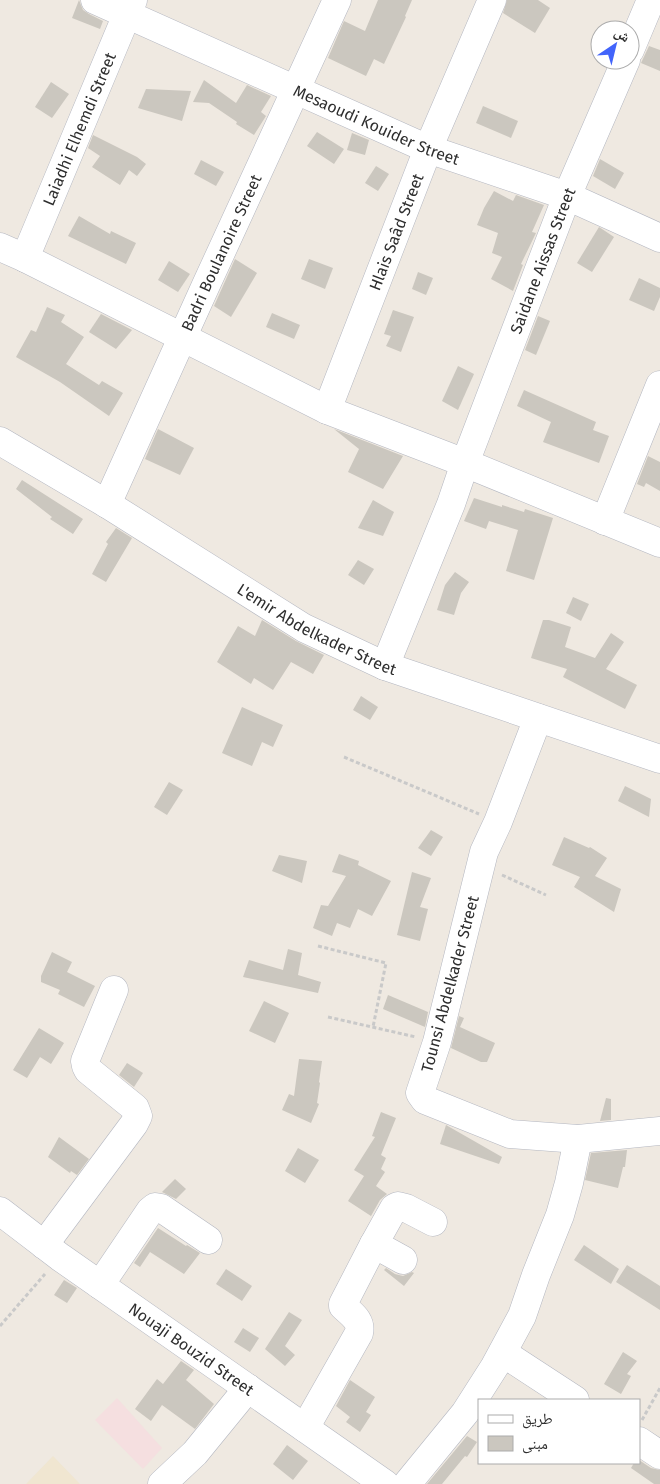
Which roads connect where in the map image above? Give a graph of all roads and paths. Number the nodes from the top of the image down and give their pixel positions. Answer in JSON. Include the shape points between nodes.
{"nodes":[{"id":1,"x":95,"y":0,"type":"edge"},
{"id":2,"x":337,"y":0,"type":"edge"},
{"id":3,"x":492,"y":0,"type":"edge"},
{"id":4,"x":648,"y":5,"type":"edge"},
{"id":5,"x":130,"y":7,"type":"edge"},
{"id":6,"x":640,"y":25,"type":"edge"},
{"id":7,"x":622,"y":70,"type":"edge"},
{"id":8,"x":297,"y":90,"type":"junction"},
{"id":9,"x":428,"y":149,"type":"junction"},
{"id":10,"x":567,"y":196,"type":"junction"},
{"id":11,"x":660,"y":238,"type":"edge"},
{"id":12,"x":0,"y":247,"type":"edge"},
{"id":13,"x":25,"y":258,"type":"junction"},
{"id":14,"x":182,"y":337,"type":"junction"},
{"id":15,"x":660,"y":386,"type":"edge"},
{"id":16,"x":327,"y":410,"type":"junction"},
{"id":17,"x":0,"y":441,"type":"edge"},
{"id":18,"x":465,"y":463,"type":"junction"},
{"id":19,"x":107,"y":504,"type":"junction"},
{"id":20,"x":605,"y":521,"type":"junction"},
{"id":21,"x":660,"y":543,"type":"edge"},
{"id":22,"x":385,"y":666,"type":"junction"},
{"id":23,"x":538,"y":718,"type":"junction"},
{"id":24,"x":344,"y":757,"type":"dead end"},
{"id":25,"x":660,"y":759,"type":"edge"},
{"id":26,"x":498,"y":822,"type":"junction"},
{"id":27,"x":480,"y":866,"type":"junction"},
{"id":28,"x":546,"y":895,"type":"dead end"},
{"id":29,"x":318,"y":946,"type":"dead end"},
{"id":30,"x":114,"y":990,"type":"dead end"},
{"id":31,"x":328,"y":1017,"type":"dead end"},
{"id":32,"x":373,"y":1027,"type":"junction"},
{"id":33,"x":436,"y":1042,"type":"junction"},
{"id":34,"x":660,"y":1131,"type":"edge"},
{"id":35,"x":578,"y":1139,"type":"junction"},
{"id":36,"x":0,"y":1211,"type":"edge"},
{"id":37,"x":433,"y":1222,"type":"dead end"},
{"id":38,"x":208,"y":1240,"type":"dead end"},
{"id":39,"x":374,"y":1244,"type":"junction"},
{"id":40,"x":52,"y":1251,"type":"junction"},
{"id":41,"x":403,"y":1260,"type":"dead end"},
{"id":42,"x":100,"y":1285,"type":"junction"},
{"id":43,"x":0,"y":1326,"type":"edge"},
{"id":44,"x":503,"y":1352,"type":"junction"},
{"id":45,"x":248,"y":1388,"type":"junction"},
{"id":46,"x":660,"y":1388,"type":"edge"},
{"id":47,"x":573,"y":1399,"type":"edge"},
{"id":48,"x":640,"y":1422,"type":"edge"},
{"id":49,"x":304,"y":1428,"type":"junction"},
{"id":50,"x":640,"y":1442,"type":"edge"},
{"id":51,"x":660,"y":1455,"type":"edge"},
{"id":52,"x":162,"y":1484,"type":"edge"},
{"id":53,"x":385,"y":1484,"type":"edge"},
{"id":54,"x":407,"y":1484,"type":"edge"}],
"edges":[{"from":1,"to":5,"type":"street","name":"Mesaoudi Kouider Street"},
{"from":2,"to":8,"type":"street","name":"Badri Boulanoire Street"},
{"from":3,"to":9,"type":"street","name":"Hlais Saâd Street"},
{"from":4,"to":6,"type":"street"},
{"from":5,"to":8,"type":"street","name":"Mesaoudi Kouider Street"},
{"from":5,"to":13,"type":"street","name":"Laiadhi Elhemdi Street"},
{"from":7,"to":10,"type":"street","name":"Saidane Aissas Street"},
{"from":8,"to":9,"type":"street","name":"Mesaoudi Kouider Street"},
{"from":8,"to":14,"type":"street","name":"Badri Boulanoire Street"},
{"from":9,"to":10,"type":"street","name":"Mesaoudi Kouider Street"},
{"from":9,"to":16,"type":"street","name":"Hlais Saâd Street"},
{"from":10,"to":11,"type":"street","name":"Mesaoudi Kouider Street"},
{"from":10,"to":18,"type":"street","name":"Saidane Aissas Street"},
{"from":12,"to":13,"type":"street"},
{"from":13,"to":14,"type":"street"},
{"from":14,"to":16,"type":"street"},
{"from":14,"to":19,"type":"street","name":"Badri Boulanoire Street"},
{"from":15,"to":20,"type":"street"},
{"from":16,"to":18,"type":"street"},
{"from":17,"to":19,"type":"street","name":"L'emir Abdelkader Street"},
{"from":18,"to":20,"type":"street"},
{"from":18,"to":22,"type":"street","name":"Saidane Aissas Street"},
{"from":19,"to":22,"type":"street","name":"L'emir Abdelkader Street","via":[[304,628]]},
{"from":20,"to":21,"type":"street"},
{"from":22,"to":23,"type":"street","name":"L'emir Abdelkader Street"},
{"from":23,"to":25,"type":"street","name":"L'emir Abdelkader Street"},
{"from":23,"to":26,"type":"street","name":"Tounsi Abdelkader Street"},
{"from":24,"to":26,"type":"path"},
{"from":26,"to":27,"type":"street","name":"Tounsi Abdelkader Street"},
{"from":27,"to":28,"type":"path"},
{"from":27,"to":33,"type":"street","name":"Tounsi Abdelkader Street"},
{"from":29,"to":32,"type":"path","via":[[386,962]]},
{"from":30,"to":40,"type":"street","via":[[85,1061],[88,1070],[135,1108],[138,1116]]},
{"from":31,"to":32,"type":"path"},
{"from":32,"to":33,"type":"path"},
{"from":33,"to":35,"type":"street","name":"Tounsi Abdelkader Street","via":[[420,1093],[425,1100],[510,1134]]},
{"from":34,"to":35,"type":"street"},
{"from":35,"to":44,"type":"street","via":[[560,1215],[522,1316]]},
{"from":36,"to":40,"type":"street","name":"Nouaji Bouzid Street"},
{"from":37,"to":39,"type":"street","via":[[398,1206]]},
{"from":38,"to":42,"type":"street","via":[[155,1207]]},
{"from":39,"to":41,"type":"street"},
{"from":39,"to":49,"type":"street","via":[[343,1304],[360,1322],[359,1333]]},
{"from":40,"to":42,"type":"street","name":"Nouaji Bouzid Street"},
{"from":40,"to":43,"type":"path"},
{"from":42,"to":45,"type":"street","name":"Nouaji Bouzid Street"},
{"from":44,"to":47,"type":"street"},
{"from":44,"to":54,"type":"street","via":[[465,1413]]},
{"from":45,"to":49,"type":"street","name":"Nouaji Bouzid Street"},
{"from":45,"to":52,"type":"street","via":[[195,1453]]},
{"from":46,"to":48,"type":"path"},
{"from":49,"to":53,"type":"street","name":"Nouaji Bouzid Street"},
{"from":50,"to":51,"type":"street"}]}
